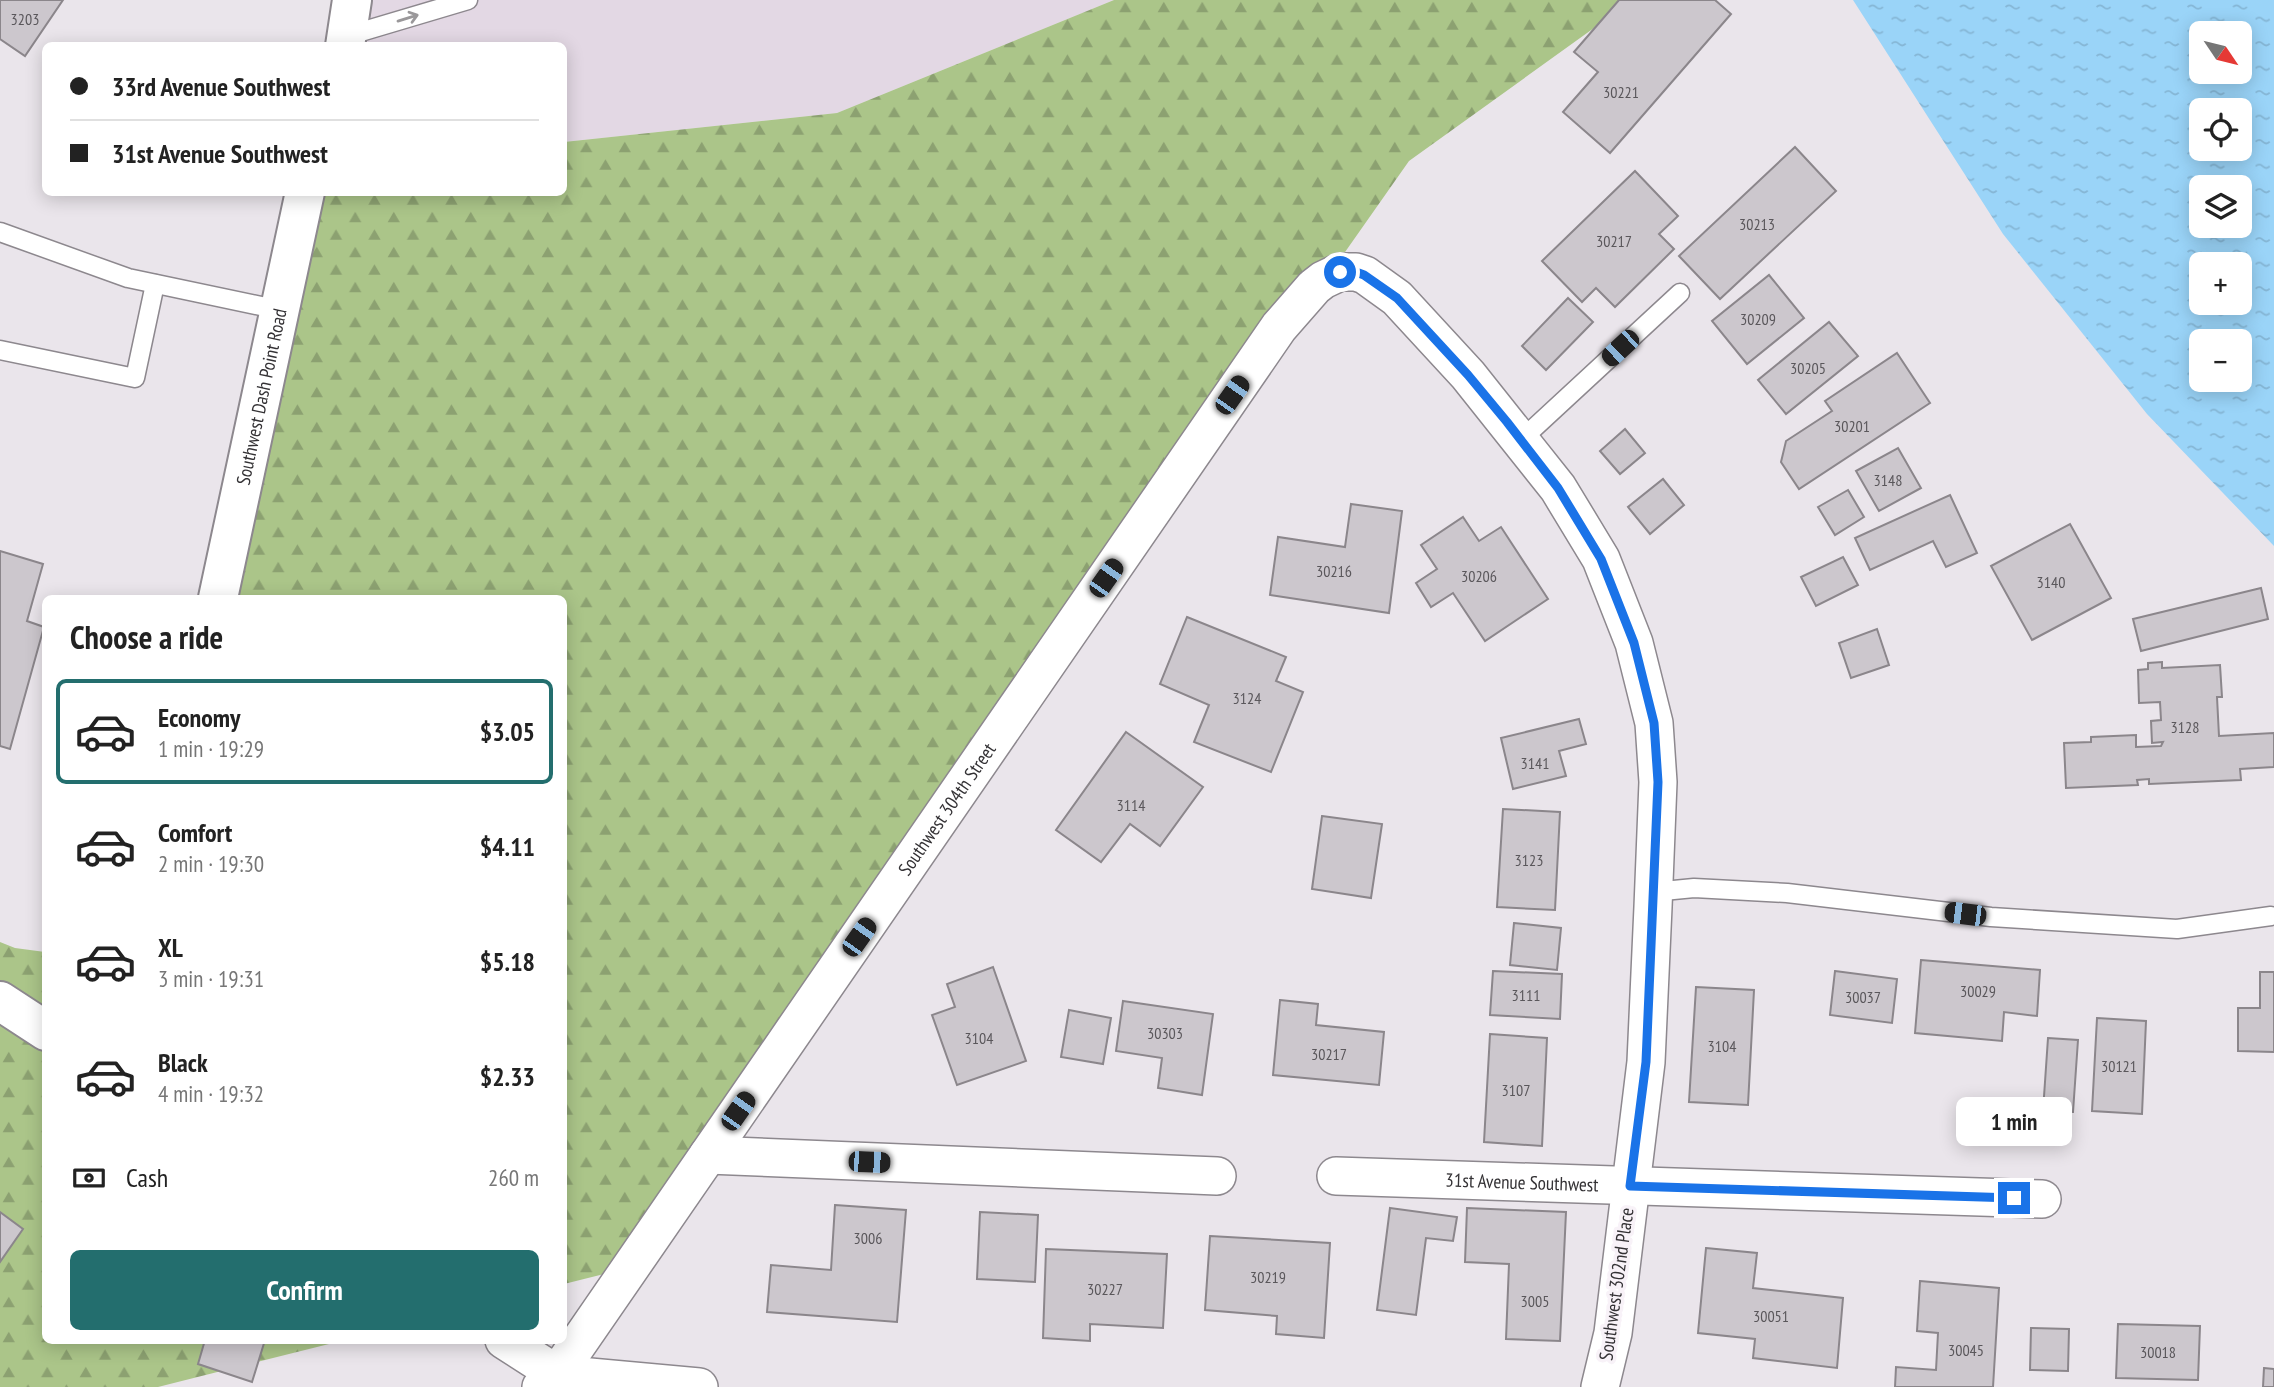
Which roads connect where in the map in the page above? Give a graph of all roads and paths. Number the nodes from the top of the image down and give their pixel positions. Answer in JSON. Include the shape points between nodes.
{"nodes":[{"id":1,"x":468,"y":0,"type":"edge"},
{"id":2,"x":348,"y":27,"type":"edge"},
{"id":3,"x":304,"y":196,"type":"edge"},
{"id":4,"x":0,"y":232,"type":"edge"},
{"id":5,"x":1356,"y":272,"type":"joint"},
{"id":6,"x":155,"y":284,"type":"junction"},
{"id":7,"x":1680,"y":293,"type":"dead end"},
{"id":8,"x":280,"y":310,"type":"junction"},
{"id":9,"x":0,"y":349,"type":"edge"},
{"id":10,"x":1521,"y":440,"type":"junction"},
{"id":11,"x":219,"y":595,"type":"edge"},
{"id":12,"x":1653,"y":892,"type":"junction"},
{"id":13,"x":2271,"y":916,"type":"dead end"},
{"id":14,"x":0,"y":1001,"type":"edge"},
{"id":15,"x":42,"y":1028,"type":"edge"},
{"id":16,"x":708,"y":1155,"type":"junction"},
{"id":17,"x":1217,"y":1176,"type":"dead end"},
{"id":18,"x":1336,"y":1176,"type":"dead end"},
{"id":19,"x":1630,"y":1186,"type":"junction"},
{"id":20,"x":2042,"y":1199,"type":"dead end"},
{"id":21,"x":509,"y":1344,"type":"edge"},
{"id":22,"x":549,"y":1381,"type":"edge"},
{"id":23,"x":699,"y":1387,"type":"edge"},
{"id":24,"x":1600,"y":1387,"type":"edge"}],
"edges":[{"from":2,"to":1,"type":"lane","one_way":true},
{"from":3,"to":8,"type":"main road","name":"Southwest Dash Point Road"},
{"from":4,"to":6,"type":"lane"},
{"from":5,"to":10,"type":"street","name":"Southwest 302nd Place","via":[[1397,298]]},
{"from":5,"to":16,"type":"street","name":"Southwest 304th Street","via":[[1340,272],[1323,280],[1279,327]]},
{"from":6,"to":8,"type":"lane"},
{"from":6,"to":9,"type":"lane","via":[[135,378]]},
{"from":7,"to":10,"type":"lane"},
{"from":8,"to":11,"type":"main road","name":"Southwest Dash Point Road"},
{"from":10,"to":12,"type":"street","name":"Southwest 302nd Place","via":[[1558,488],[1601,559],[1634,643],[1654,723],[1658,782]]},
{"from":12,"to":13,"type":"lane","via":[[1694,888],[1787,893],[1991,918],[2177,929]]},
{"from":12,"to":19,"type":"street","name":"Southwest 302nd Place","via":[[1646,1062]]},
{"from":14,"to":15,"type":"main road"},
{"from":16,"to":17,"type":"street"},
{"from":16,"to":22,"type":"street","name":"Southwest 304th Street"},
{"from":18,"to":19,"type":"street","name":"31st Avenue Southwest"},
{"from":19,"to":20,"type":"street","name":"31st Avenue Southwest"},
{"from":19,"to":24,"type":"street","name":"Southwest 302nd Place","via":[[1613,1333]]},
{"from":21,"to":22,"type":"street"},
{"from":22,"to":23,"type":"street"}]}
